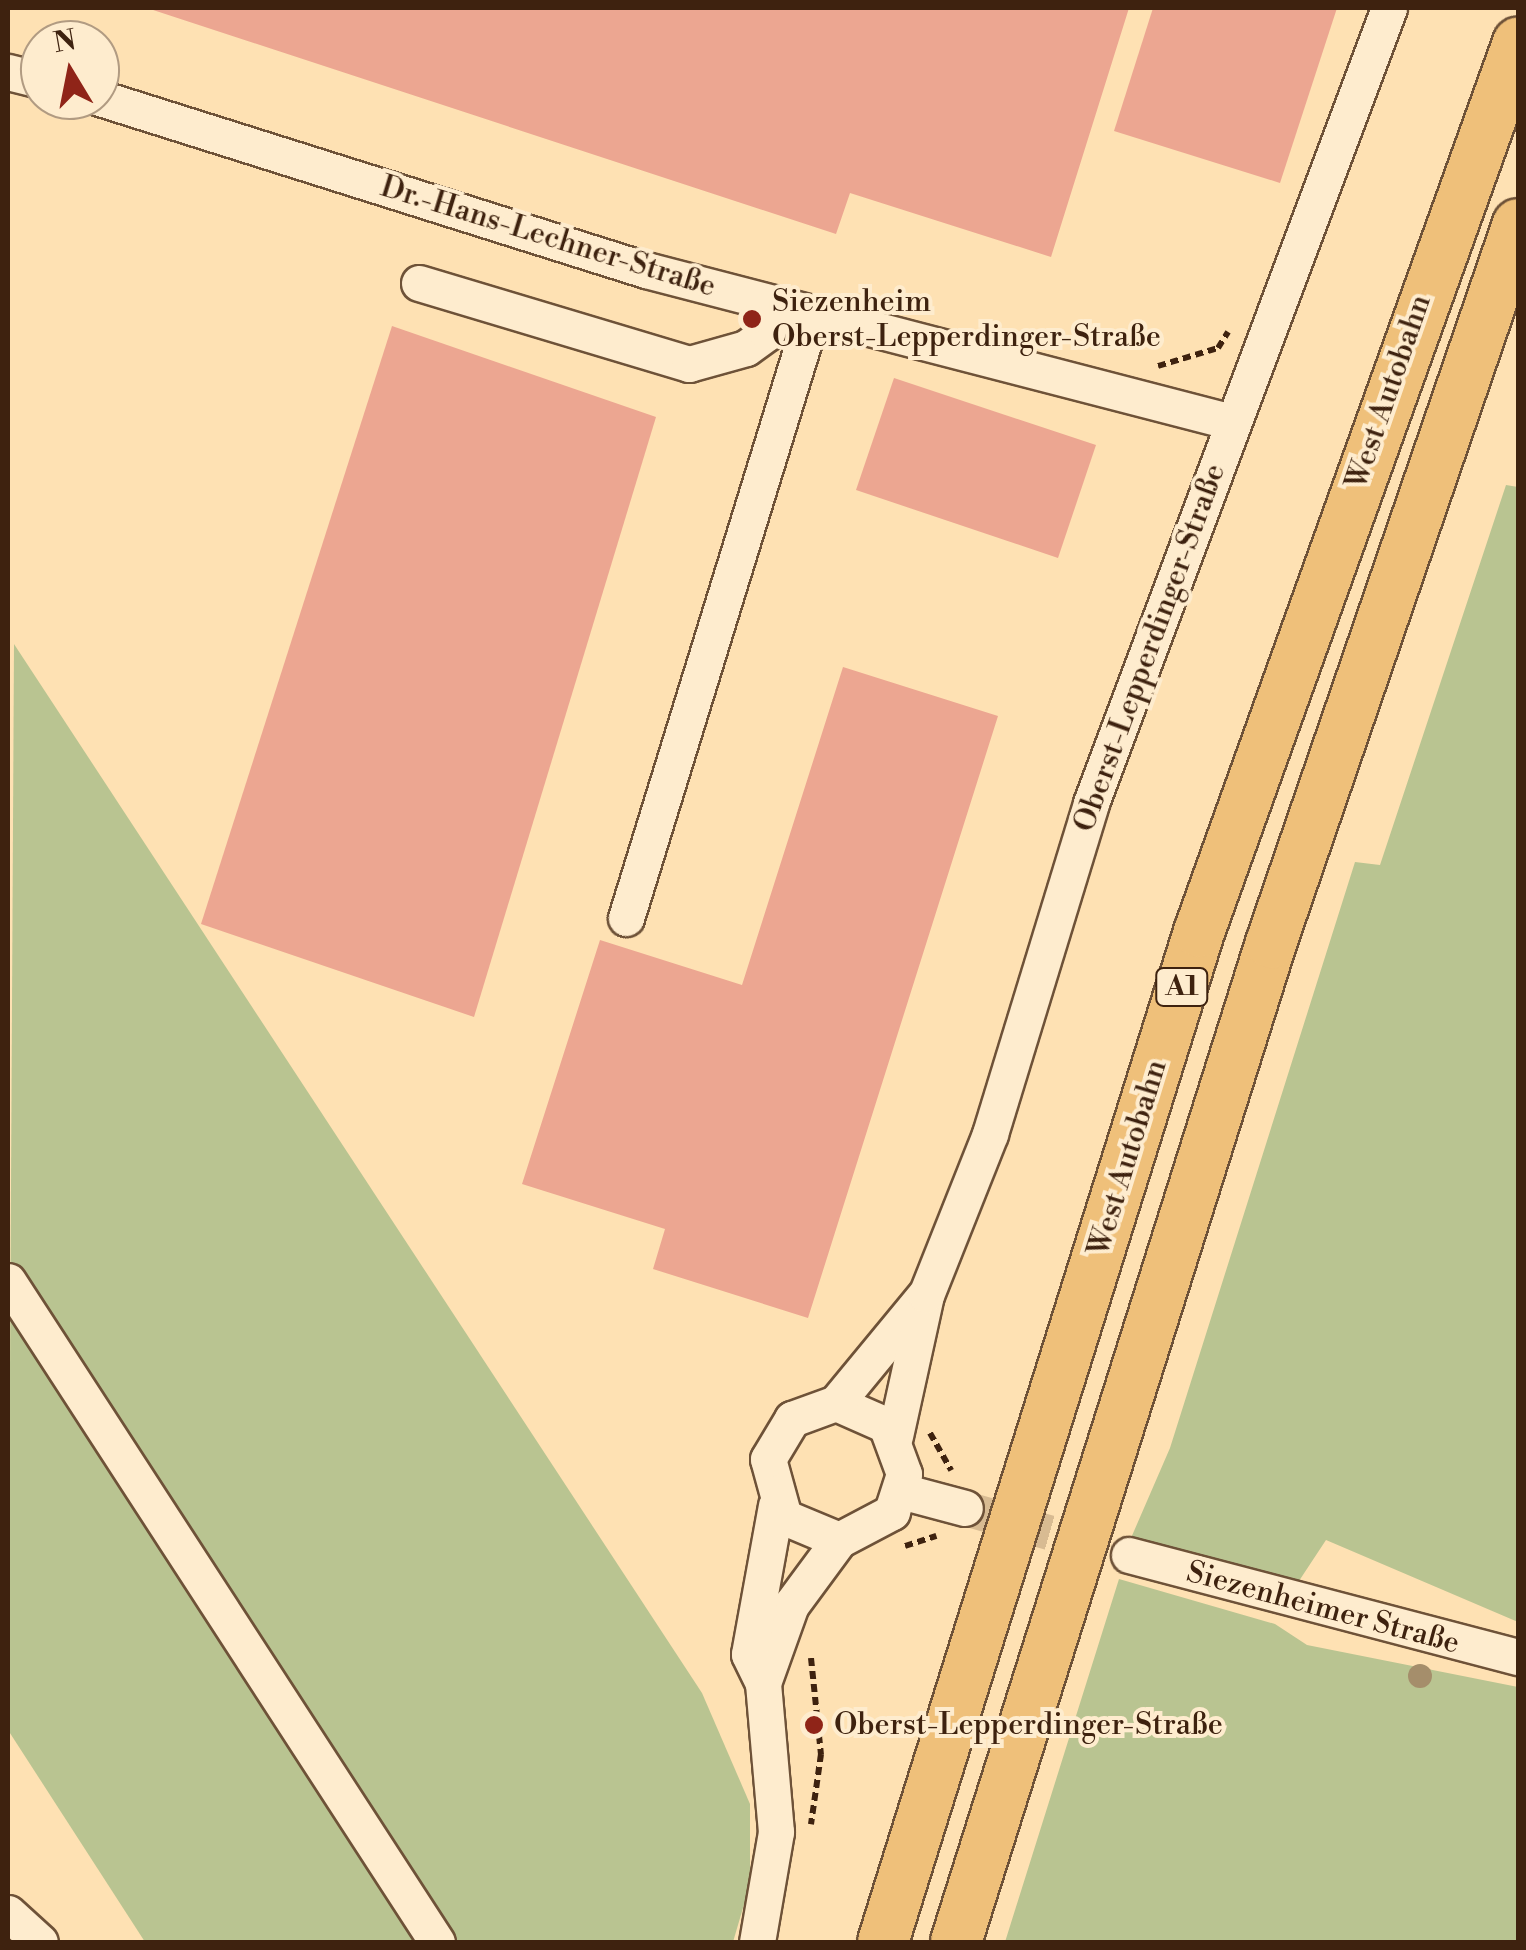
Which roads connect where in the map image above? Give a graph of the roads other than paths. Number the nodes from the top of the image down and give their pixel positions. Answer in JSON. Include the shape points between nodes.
{"nodes":[{"id":1,"x":1389,"y":8,"type":"edge"},
{"id":2,"x":1518,"y":44,"type":"edge"},
{"id":3,"x":120,"y":104,"type":"edge"},
{"id":4,"x":1518,"y":224,"type":"edge"},
{"id":5,"x":419,"y":283,"type":"dead end"},
{"id":6,"x":776,"y":306,"type":"junction"},
{"id":7,"x":812,"y":315,"type":"junction"},
{"id":8,"x":1232,"y":422,"type":"junction"},
{"id":9,"x":626,"y":918,"type":"dead end"},
{"id":10,"x":8,"y":1282,"type":"edge"},
{"id":11,"x":926,"y":1294,"type":"junction"},
{"id":12,"x":836,"y":1403,"type":"junction"},
{"id":13,"x":894,"y":1436,"type":"junction"},
{"id":14,"x":901,"y":1491,"type":"junction"},
{"id":15,"x":776,"y":1505,"type":"junction"},
{"id":16,"x":956,"y":1508,"type":"tunnel mouth"},
{"id":17,"x":839,"y":1540,"type":"junction"},
{"id":18,"x":1129,"y":1555,"type":"tunnel mouth"},
{"id":19,"x":1518,"y":1656,"type":"edge"},
{"id":20,"x":762,"y":1683,"type":"junction"},
{"id":21,"x":8,"y":1913,"type":"edge"},
{"id":22,"x":40,"y":1942,"type":"edge"},
{"id":23,"x":437,"y":1942,"type":"edge"},
{"id":24,"x":757,"y":1942,"type":"edge"},
{"id":25,"x":883,"y":1942,"type":"edge"},
{"id":26,"x":956,"y":1942,"type":"edge"}],
"edges":[{"from":1,"to":8,"type":"street","name":"Oberst-Lepperdinger-Straße"},
{"from":2,"to":25,"type":"highway","name":"West Autobahn","number":"A1","via":[[1198,932]]},
{"from":3,"to":6,"type":"street","name":"Dr.-Hans-Lechner-Straße"},
{"from":4,"to":26,"type":"highway","number":"A1","via":[[1271,943]]},
{"from":5,"to":6,"type":"street","via":[[690,364],[746,348],[767,333]]},
{"from":6,"to":7,"type":"street","name":"Dr.-Hans-Lechner-Straße"},
{"from":7,"to":8,"type":"street","name":"Dr.-Hans-Lechner-Straße"},
{"from":7,"to":9,"type":"street"},
{"from":8,"to":11,"type":"street","name":"Oberst-Lepperdinger-Straße","via":[[1090,804],[990,1134]]},
{"from":10,"to":23,"type":"street"},
{"from":11,"to":12,"type":"street","name":"Oberst-Lepperdinger-Straße"},
{"from":11,"to":13,"type":"street","name":"Oberst-Lepperdinger-Straße"},
{"from":12,"to":13,"type":"street","via":[[863,1408]]},
{"from":12,"to":15,"type":"street","name":"Oberst-Lepperdinger-Straße","via":[[792,1418],[776,1437],[768,1470]]},
{"from":13,"to":14,"type":"street","name":"Oberst-Lepperdinger-Straße"},
{"from":14,"to":16,"type":"street"},
{"from":14,"to":17,"type":"street","name":"Oberst-Lepperdinger-Straße","via":[[878,1526]]},
{"from":15,"to":17,"type":"street","via":[[796,1528]]},
{"from":15,"to":20,"type":"street","name":"Oberst-Lepperdinger-Straße","via":[[749,1654]]},
{"from":17,"to":20,"type":"street","name":"Oberst-Lepperdinger-Straße","via":[[791,1605]]},
{"from":18,"to":19,"type":"street","name":"Siezenheimer Straße"},
{"from":20,"to":24,"type":"street","name":"Oberst-Lepperdinger-Straße","via":[[776,1832]]},
{"from":21,"to":22,"type":"street"}]}
